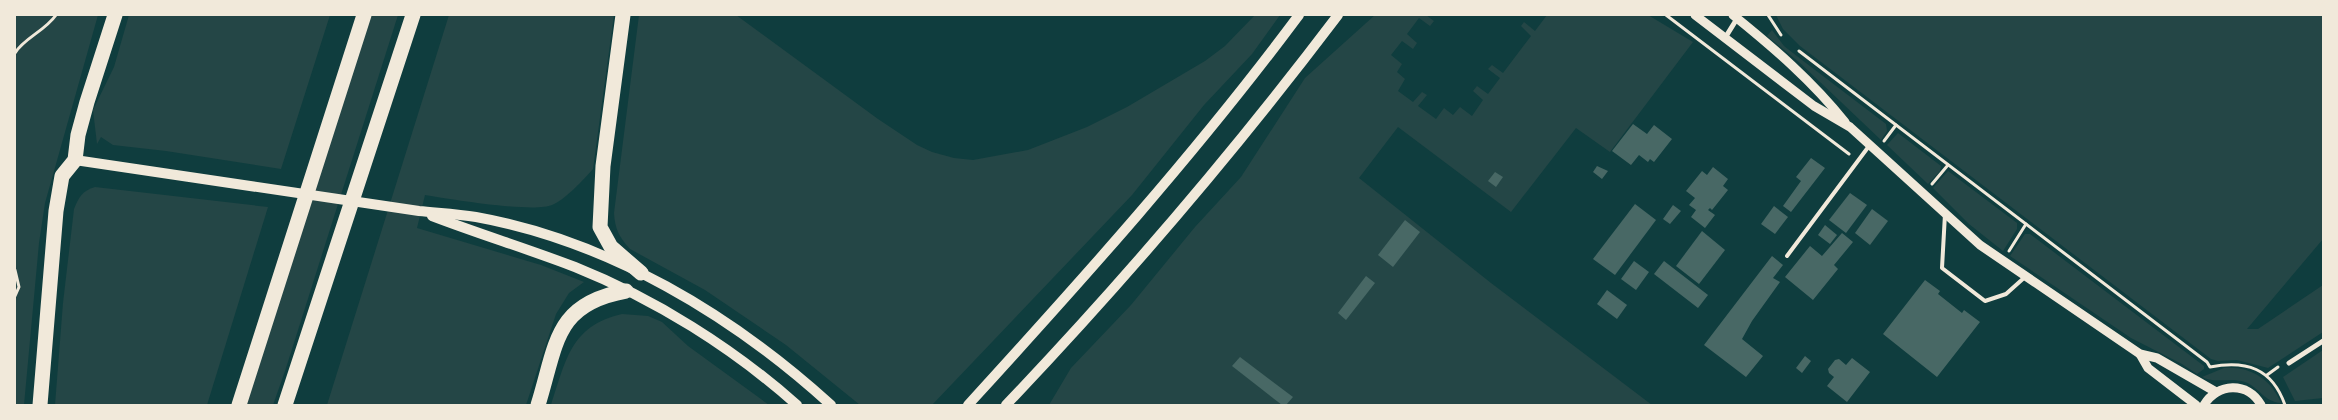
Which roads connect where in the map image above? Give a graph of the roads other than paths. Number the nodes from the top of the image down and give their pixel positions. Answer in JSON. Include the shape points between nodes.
{"nodes":[{"id":1,"x":115,"y":15,"type":"edge"},
{"id":2,"x":364,"y":15,"type":"edge"},
{"id":3,"x":413,"y":15,"type":"edge"},
{"id":4,"x":623,"y":15,"type":"edge"},
{"id":5,"x":1299,"y":15,"type":"edge"},
{"id":6,"x":1338,"y":15,"type":"edge"},
{"id":7,"x":1695,"y":15,"type":"edge"},
{"id":8,"x":1736,"y":16,"type":"edge"},
{"id":9,"x":1725,"y":38,"type":"junction"},
{"id":10,"x":1850,"y":128,"type":"junction"},
{"id":11,"x":1870,"y":145,"type":"junction"},
{"id":12,"x":75,"y":160,"type":"junction"},
{"id":13,"x":419,"y":211,"type":"junction"},
{"id":14,"x":1945,"y":214,"type":"junction"},
{"id":15,"x":1787,"y":256,"type":"dead end"},
{"id":16,"x":641,"y":273,"type":"junction"},
{"id":17,"x":2025,"y":277,"type":"junction"},
{"id":18,"x":626,"y":291,"type":"junction"},
{"id":19,"x":2323,"y":341,"type":"edge"},
{"id":20,"x":2140,"y":354,"type":"junction"},
{"id":21,"x":2289,"y":363,"type":"dead end"},
{"id":22,"x":2216,"y":392,"type":"junction"},
{"id":23,"x":40,"y":405,"type":"edge"},
{"id":24,"x":239,"y":405,"type":"edge"},
{"id":25,"x":285,"y":405,"type":"edge"},
{"id":26,"x":538,"y":405,"type":"edge"},
{"id":27,"x":797,"y":405,"type":"edge"},
{"id":28,"x":831,"y":405,"type":"edge"},
{"id":29,"x":968,"y":405,"type":"edge"},
{"id":30,"x":1006,"y":405,"type":"edge"},
{"id":31,"x":2196,"y":405,"type":"edge"},
{"id":32,"x":2204,"y":405,"type":"edge"},
{"id":33,"x":2261,"y":405,"type":"edge"}],
"edges":[{"from":1,"to":12,"type":"highway","via":[[86,102]]},
{"from":2,"to":24,"type":"highway"},
{"from":3,"to":25,"type":"highway"},
{"from":4,"to":16,"type":"highway","via":[[603,166],[600,227],[611,247]]},
{"from":5,"to":29,"type":"main road","via":[[1097,264]]},
{"from":6,"to":30,"type":"main road","via":[[1200,187]]},
{"from":7,"to":9,"type":"street"},
{"from":8,"to":9,"type":"street"},
{"from":8,"to":10,"type":"street","via":[[1822,93]]},
{"from":9,"to":10,"type":"street","via":[[1814,106]]},
{"from":10,"to":11,"type":"street"},
{"from":11,"to":14,"type":"street"},
{"from":11,"to":15,"type":"lane"},
{"from":12,"to":13,"type":"main road"},
{"from":12,"to":23,"type":"highway","via":[[62,176],[56,211]]},
{"from":13,"to":16,"type":"main road","via":[[476,217],[530,230],[586,249]]},
{"from":13,"to":18,"type":"main road","via":[[576,267]]},
{"from":14,"to":17,"type":"street","via":[[1980,245]]},
{"from":14,"to":17,"type":"lane","via":[[1942,268],[1985,301],[2006,294]]},
{"from":16,"to":28,"type":"main road","via":[[751,339]]},
{"from":17,"to":20,"type":"street"},
{"from":18,"to":26,"type":"highway","via":[[594,300],[570,317],[562,331]]},
{"from":18,"to":27,"type":"main road","via":[[703,334]]},
{"from":19,"to":21,"type":"street"},
{"from":20,"to":22,"type":"street","via":[[2157,358]]},
{"from":20,"to":31,"type":"street","via":[[2148,368]]},
{"from":22,"to":32,"type":"street"},
{"from":22,"to":33,"type":"street","via":[[2227,388],[2245,390],[2253,394]]}]}
